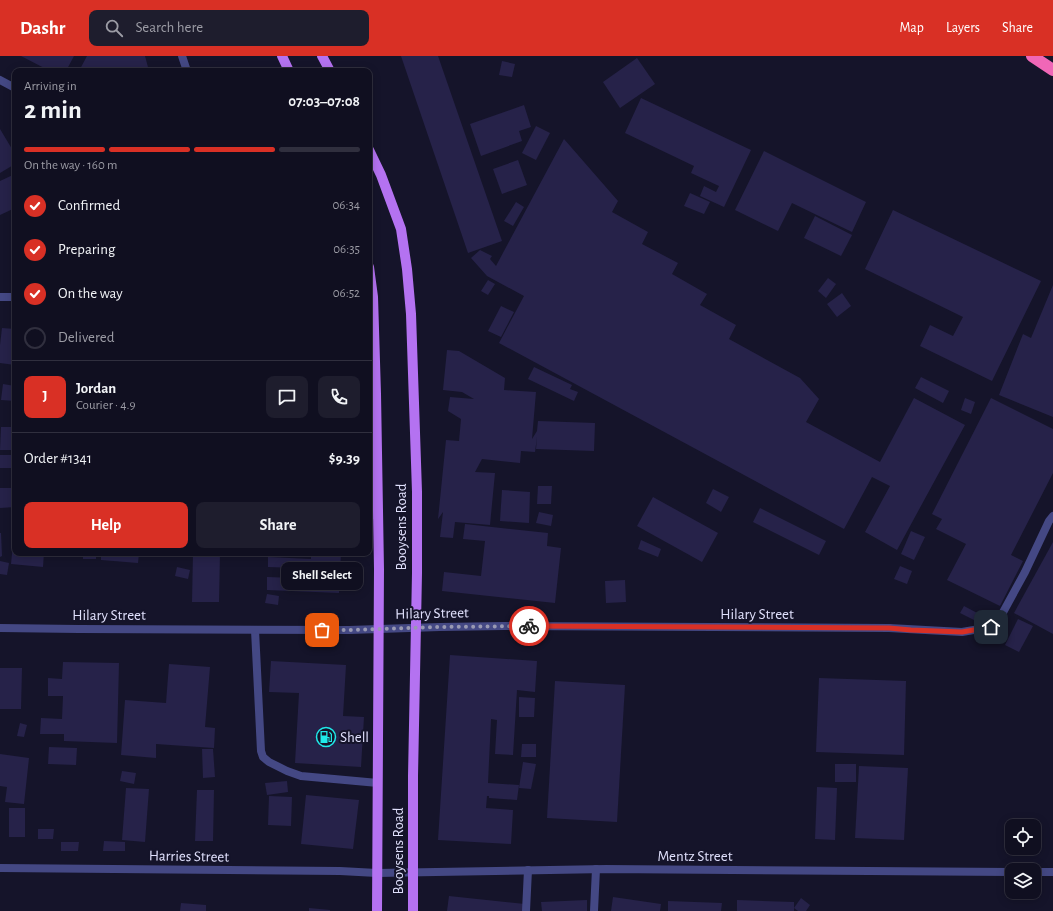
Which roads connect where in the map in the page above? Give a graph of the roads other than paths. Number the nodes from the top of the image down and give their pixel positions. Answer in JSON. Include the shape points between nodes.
{"nodes":[{"id":1,"x":182,"y":56,"type":"edge"},
{"id":2,"x":282,"y":56,"type":"edge"},
{"id":3,"x":322,"y":56,"type":"edge"},
{"id":4,"x":1032,"y":56,"type":"edge"},
{"id":5,"x":1037,"y":56,"type":"edge"},
{"id":6,"x":186,"y":68,"type":"edge"},
{"id":7,"x":288,"y":68,"type":"edge"},
{"id":8,"x":328,"y":68,"type":"edge"},
{"id":9,"x":1053,"y":70,"type":"edge"},
{"id":10,"x":0,"y":80,"type":"edge"},
{"id":11,"x":12,"y":86,"type":"edge"},
{"id":12,"x":372,"y":156,"type":"edge"},
{"id":13,"x":0,"y":297,"type":"edge"},
{"id":14,"x":12,"y":297,"type":"edge"},
{"id":15,"x":372,"y":406,"type":"edge"},
{"id":16,"x":373,"y":515,"type":"edge"},
{"id":17,"x":1053,"y":516,"type":"edge"},
{"id":18,"x":0,"y":628,"type":"edge"},
{"id":19,"x":416,"y":628,"type":"junction"},
{"id":20,"x":378,"y":629,"type":"junction"},
{"id":21,"x":255,"y":630,"type":"junction"},
{"id":22,"x":378,"y":783,"type":"junction"},
{"id":23,"x":0,"y":868,"type":"edge"},
{"id":24,"x":596,"y":869,"type":"junction"},
{"id":25,"x":528,"y":870,"type":"junction"},
{"id":26,"x":413,"y":872,"type":"junction"},
{"id":27,"x":1005,"y":872,"type":"edge"},
{"id":28,"x":1041,"y":872,"type":"edge"},
{"id":29,"x":1053,"y":872,"type":"edge"},
{"id":30,"x":378,"y":873,"type":"junction"},
{"id":31,"x":377,"y":911,"type":"edge"},
{"id":32,"x":413,"y":911,"type":"edge"},
{"id":33,"x":526,"y":911,"type":"edge"},
{"id":34,"x":594,"y":911,"type":"edge"}],
"edges":[{"from":1,"to":6,"type":"street"},
{"from":2,"to":7,"type":"main road"},
{"from":3,"to":8,"type":"main road"},
{"from":4,"to":9,"type":"highway"},
{"from":5,"to":9,"type":"highway"},
{"from":10,"to":11,"type":"street"},
{"from":12,"to":19,"type":"main road","name":"Booysens Road","via":[[401,229],[407,270],[411,314],[417,492]]},
{"from":13,"to":14,"type":"street"},
{"from":15,"to":16,"type":"main road","name":"Booysens Road"},
{"from":16,"to":20,"type":"main road","name":"Booysens Road","via":[[379,569]]},
{"from":17,"to":19,"type":"street","name":"Hilary Street","via":[[1001,616],[991,627],[962,632],[889,628]]},
{"from":18,"to":21,"type":"street","name":"Hilary Street"},
{"from":19,"to":20,"type":"street","name":"Hilary Street"},
{"from":19,"to":26,"type":"main road","name":"Booysens Road"},
{"from":20,"to":21,"type":"street","name":"Hilary Street"},
{"from":20,"to":22,"type":"main road","name":"Booysens Road"},
{"from":21,"to":22,"type":"street","via":[[263,757],[301,776]]},
{"from":22,"to":30,"type":"main road","name":"Booysens Road"},
{"from":23,"to":30,"type":"street","name":"Harries Street"},
{"from":24,"to":25,"type":"street","name":"Mentz Street"},
{"from":24,"to":27,"type":"street","name":"Mentz Street"},
{"from":24,"to":34,"type":"street"},
{"from":25,"to":26,"type":"street","name":"Mentz Street"},
{"from":25,"to":33,"type":"street"},
{"from":26,"to":30,"type":"street","name":"Mentz Street"},
{"from":26,"to":32,"type":"main road","name":"Booysens Road"},
{"from":28,"to":29,"type":"street"},
{"from":30,"to":31,"type":"main road","name":"Booysens Road"}]}
